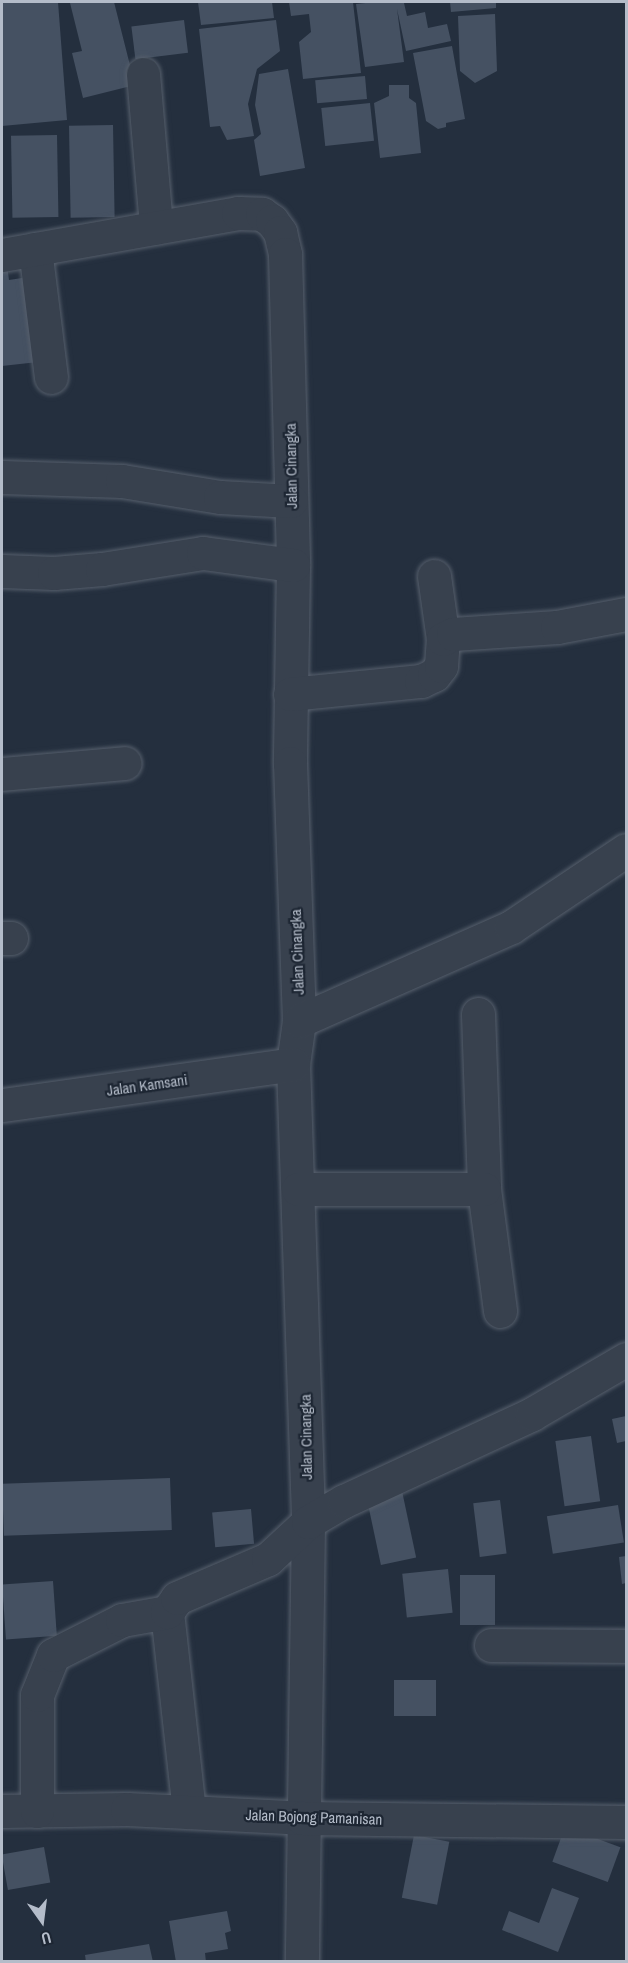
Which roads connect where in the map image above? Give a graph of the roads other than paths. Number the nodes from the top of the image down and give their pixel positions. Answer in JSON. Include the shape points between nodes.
{"nodes":[{"id":1,"x":143,"y":74,"type":"dead end"},
{"id":2,"x":156,"y":227,"type":"junction"},
{"id":3,"x":35,"y":249,"type":"junction"},
{"id":4,"x":2,"y":255,"type":"edge"},
{"id":5,"x":51,"y":377,"type":"dead end"},
{"id":6,"x":2,"y":477,"type":"edge"},
{"id":7,"x":291,"y":501,"type":"junction"},
{"id":8,"x":293,"y":565,"type":"junction"},
{"id":9,"x":2,"y":570,"type":"edge"},
{"id":10,"x":434,"y":576,"type":"dead end"},
{"id":11,"x":627,"y":615,"type":"edge"},
{"id":12,"x":443,"y":639,"type":"junction"},
{"id":13,"x":290,"y":694,"type":"junction"},
{"id":14,"x":125,"y":763,"type":"dead end"},
{"id":15,"x":2,"y":774,"type":"edge"},
{"id":16,"x":627,"y":850,"type":"edge"},
{"id":17,"x":478,"y":1014,"type":"dead end"},
{"id":18,"x":299,"y":1021,"type":"junction"},
{"id":19,"x":293,"y":1064,"type":"junction"},
{"id":20,"x":2,"y":1105,"type":"edge"},
{"id":21,"x":484,"y":1189,"type":"junction"},
{"id":22,"x":298,"y":1190,"type":"junction"},
{"id":23,"x":500,"y":1311,"type":"dead end"},
{"id":24,"x":627,"y":1359,"type":"edge"},
{"id":25,"x":308,"y":1522,"type":"junction"},
{"id":26,"x":167,"y":1612,"type":"junction"},
{"id":27,"x":491,"y":1645,"type":"dead end"},
{"id":28,"x":627,"y":1646,"type":"edge"},
{"id":29,"x":2,"y":1811,"type":"edge"},
{"id":30,"x":37,"y":1811,"type":"junction"},
{"id":31,"x":189,"y":1812,"type":"junction"},
{"id":32,"x":302,"y":1818,"type":"junction"},
{"id":33,"x":627,"y":1822,"type":"edge"},
{"id":34,"x":302,"y":1962,"type":"edge"}],
"edges":[{"from":1,"to":2,"type":"street"},
{"from":2,"to":3,"type":"street","name":"Jalan Cinangka"},
{"from":2,"to":7,"type":"street","name":"Jalan Cinangka","via":[[238,213],[262,214],[280,232],[285,254]]},
{"from":3,"to":4,"type":"street","name":"Jalan Cinangka"},
{"from":3,"to":5,"type":"street"},
{"from":6,"to":7,"type":"street","via":[[122,481],[220,497]]},
{"from":7,"to":8,"type":"street","name":"Jalan Cinangka"},
{"from":8,"to":9,"type":"street","via":[[203,553],[102,569],[54,573]]},
{"from":8,"to":13,"type":"street","name":"Jalan Cinangka"},
{"from":10,"to":12,"type":"street"},
{"from":11,"to":12,"type":"street","via":[[557,627],[453,634]]},
{"from":12,"to":13,"type":"street","via":[[441,666],[421,681]]},
{"from":13,"to":18,"type":"street","name":"Jalan Cinangka"},
{"from":14,"to":15,"type":"street"},
{"from":16,"to":18,"type":"street","via":[[511,927]]},
{"from":17,"to":21,"type":"street"},
{"from":18,"to":19,"type":"street","name":"Jalan Cinangka"},
{"from":19,"to":20,"type":"street","name":"Jalan Kamsani"},
{"from":19,"to":22,"type":"street","name":"Jalan Cinangka"},
{"from":21,"to":22,"type":"street"},
{"from":21,"to":23,"type":"street"},
{"from":22,"to":25,"type":"street","name":"Jalan Cinangka"},
{"from":24,"to":25,"type":"street","via":[[532,1414],[382,1481]]},
{"from":25,"to":26,"type":"street","via":[[268,1559],[177,1598]]},
{"from":25,"to":32,"type":"street","name":"Jalan Cinangka"},
{"from":26,"to":30,"type":"street","via":[[122,1620],[53,1655],[37,1695]]},
{"from":26,"to":31,"type":"street"},
{"from":27,"to":28,"type":"street"},
{"from":29,"to":30,"type":"street","name":"Jalan Bojong Pamanisan"},
{"from":30,"to":31,"type":"street","name":"Jalan Bojong Pamanisan"},
{"from":31,"to":32,"type":"street","name":"Jalan Bojong Pamanisan"},
{"from":32,"to":33,"type":"street","name":"Jalan Bojong Pamanisan"},
{"from":32,"to":34,"type":"street","name":"Jalan Cinangka"}]}
